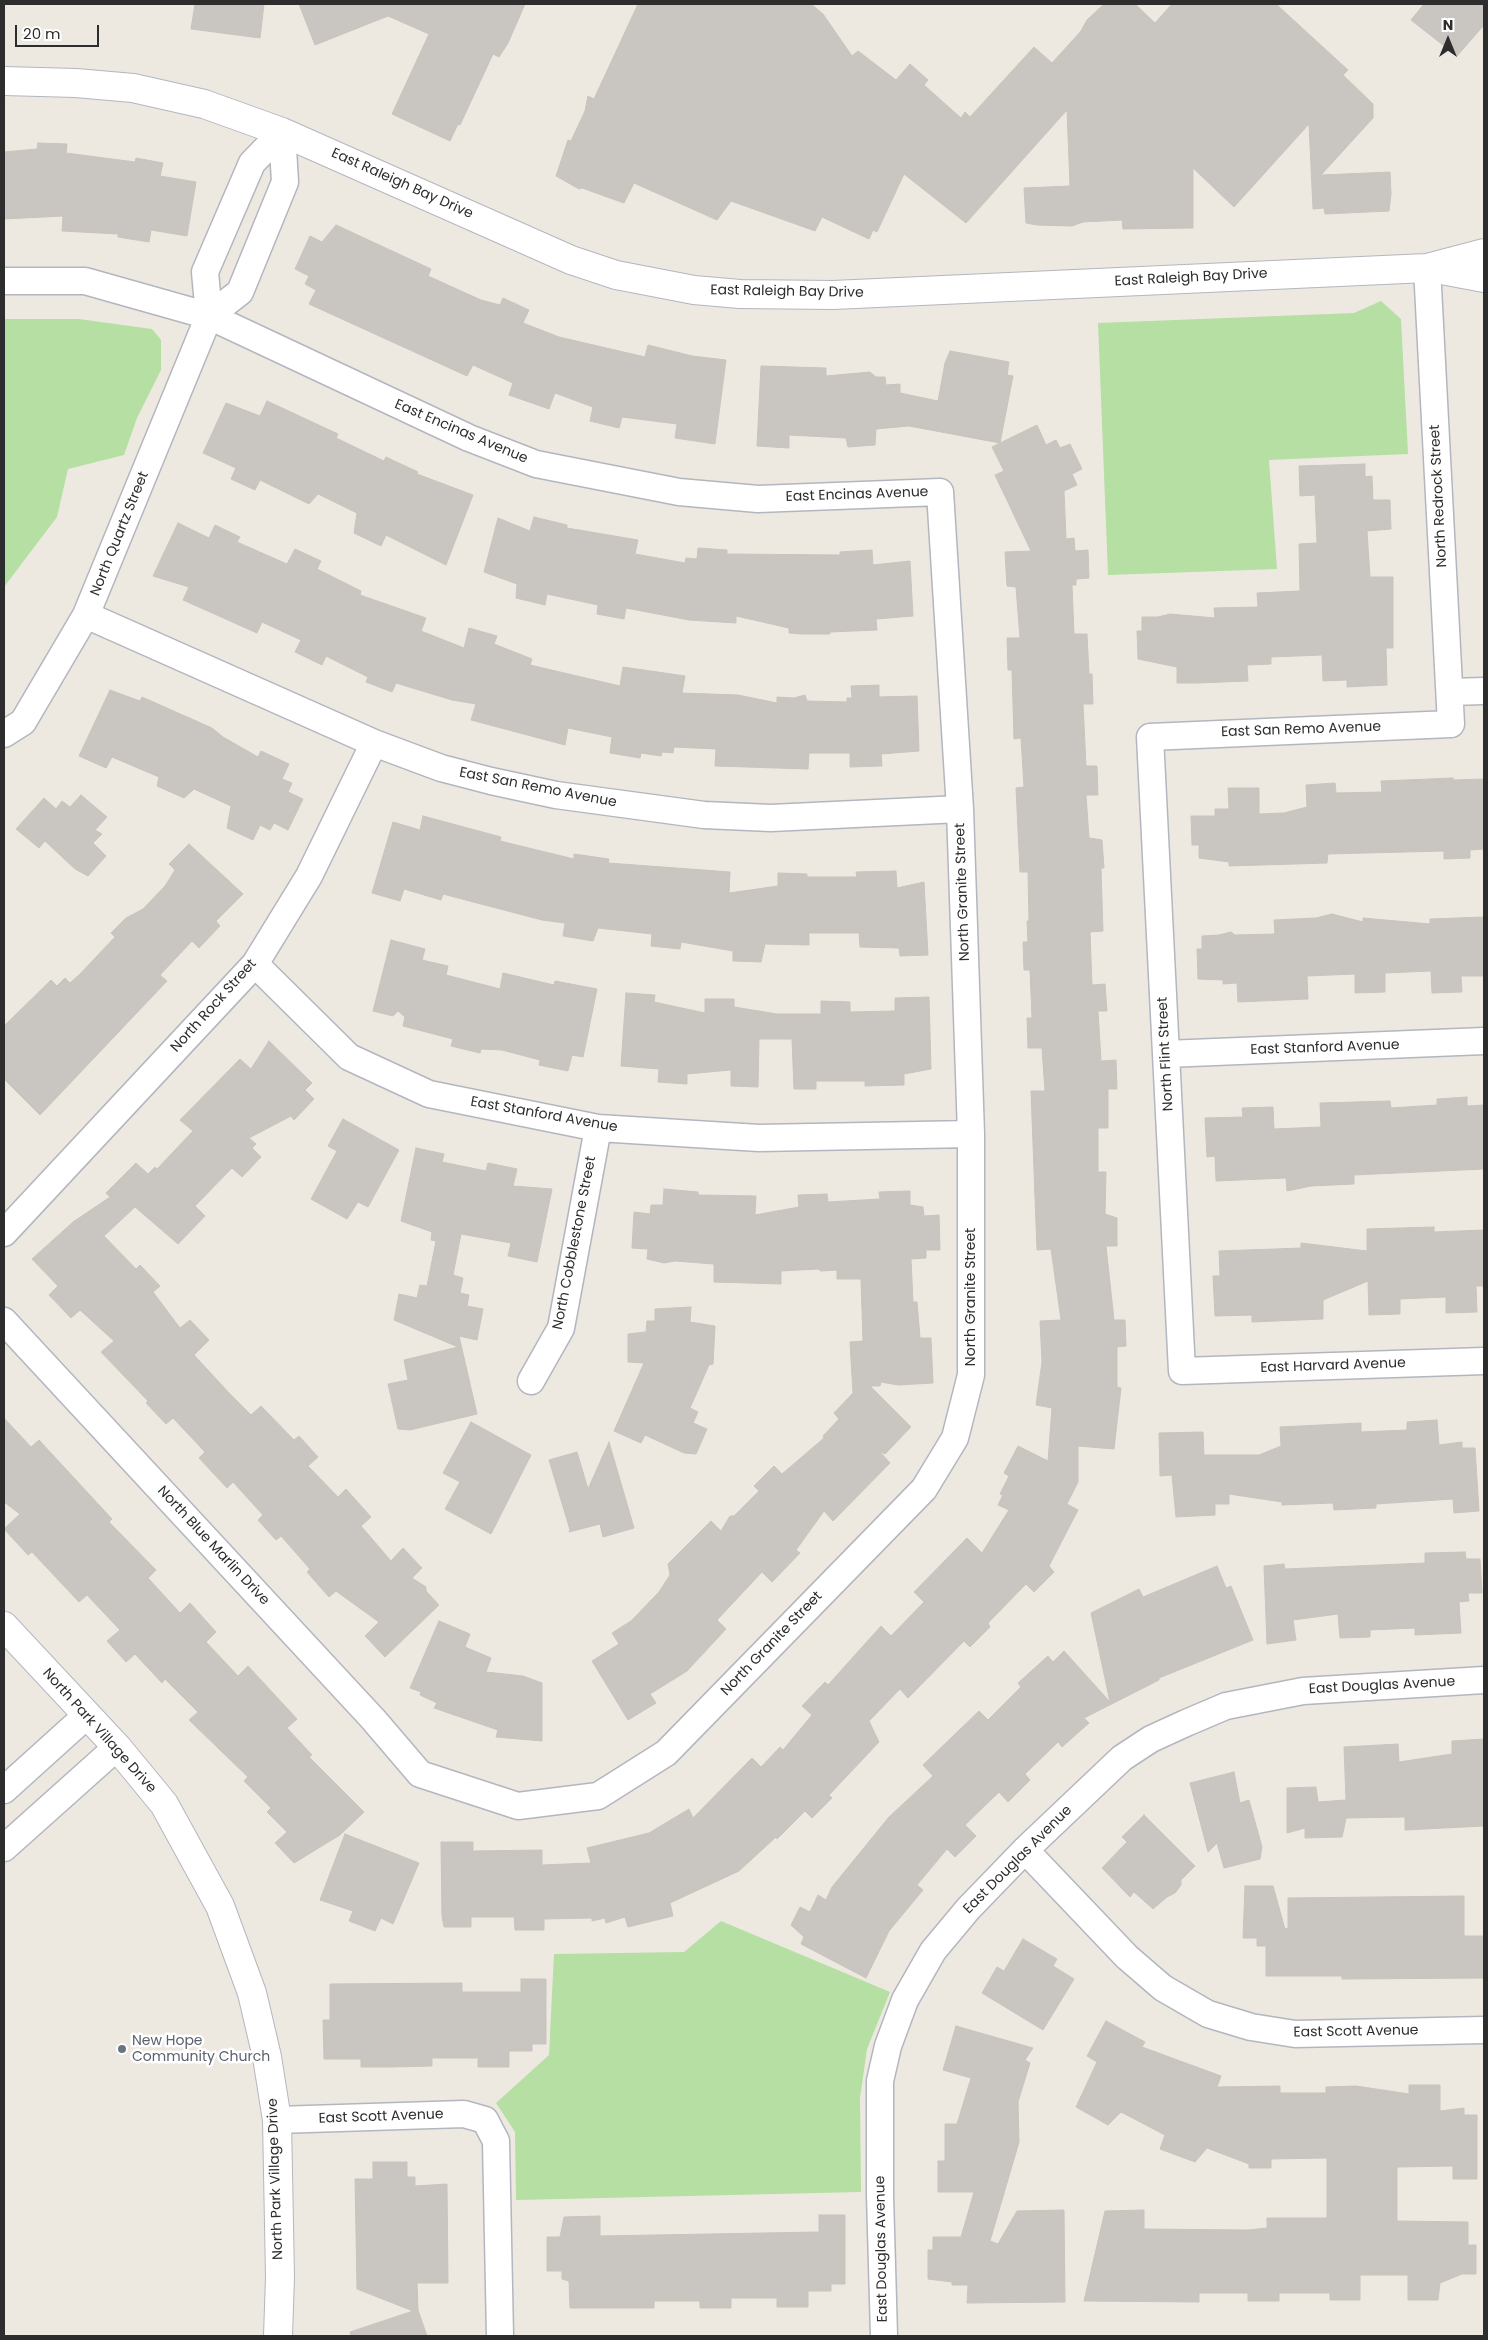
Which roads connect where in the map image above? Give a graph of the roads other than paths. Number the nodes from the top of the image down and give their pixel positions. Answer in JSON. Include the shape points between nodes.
{"nodes":[{"id":1,"x":4,"y":81,"type":"edge"},
{"id":2,"x":282,"y":132,"type":"junction"},
{"id":3,"x":1484,"y":253,"type":"edge"},
{"id":4,"x":1427,"y":268,"type":"junction"},
{"id":5,"x":1484,"y":278,"type":"edge"},
{"id":6,"x":4,"y":281,"type":"edge"},
{"id":7,"x":209,"y":316,"type":"junction"},
{"id":8,"x":940,"y":492,"type":"joint"},
{"id":9,"x":86,"y":615,"type":"junction"},
{"id":10,"x":1484,"y":691,"type":"edge"},
{"id":11,"x":1450,"y":692,"type":"junction"},
{"id":12,"x":1451,"y":724,"type":"joint"},
{"id":13,"x":4,"y":734,"type":"edge"},
{"id":14,"x":1150,"y":737,"type":"joint"},
{"id":15,"x":374,"y":743,"type":"junction"},
{"id":16,"x":960,"y":810,"type":"junction"},
{"id":17,"x":255,"y":964,"type":"junction"},
{"id":18,"x":1484,"y":1042,"type":"edge"},
{"id":19,"x":1166,"y":1054,"type":"junction"},
{"id":20,"x":598,"y":1128,"type":"junction"},
{"id":21,"x":971,"y":1134,"type":"junction"},
{"id":22,"x":4,"y":1234,"type":"edge"},
{"id":23,"x":4,"y":1321,"type":"edge"},
{"id":24,"x":1484,"y":1361,"type":"edge"},
{"id":25,"x":1182,"y":1371,"type":"joint"},
{"id":26,"x":531,"y":1381,"type":"dead end"},
{"id":27,"x":4,"y":1626,"type":"edge"},
{"id":28,"x":1484,"y":1680,"type":"edge"},
{"id":29,"x":87,"y":1715,"type":"junction"},
{"id":30,"x":117,"y":1747,"type":"junction"},
{"id":31,"x":420,"y":1774,"type":"joint"},
{"id":32,"x":4,"y":1790,"type":"edge"},
{"id":33,"x":4,"y":1848,"type":"edge"},
{"id":34,"x":1025,"y":1850,"type":"junction"},
{"id":35,"x":1484,"y":2030,"type":"edge"},
{"id":36,"x":277,"y":2120,"type":"junction"},
{"id":37,"x":278,"y":2336,"type":"edge"},
{"id":38,"x":500,"y":2336,"type":"edge"},
{"id":39,"x":884,"y":2336,"type":"edge"}],
"edges":[{"from":1,"to":2,"type":"street","name":"East Raleigh Bay Drive","via":[[133,88],[204,104]]},
{"from":2,"to":4,"type":"street","name":"East Raleigh Bay Drive","via":[[571,260],[616,275],[694,290],[833,295]]},
{"from":2,"to":7,"type":"street","name":"North Quartz Street","via":[[252,163],[206,272]]},
{"from":2,"to":7,"type":"street","name":"North Quartz Street","via":[[285,182],[240,292]]},
{"from":3,"to":4,"type":"street","name":"East Raleigh Bay Drive"},
{"from":4,"to":5,"type":"street","name":"East Raleigh Bay Drive"},
{"from":4,"to":11,"type":"street","name":"North Redrock Street"},
{"from":6,"to":7,"type":"street","name":"East Encinas Avenue","via":[[85,281]]},
{"from":7,"to":8,"type":"street","name":"East Encinas Avenue","via":[[469,438],[536,464],[679,492],[758,499]]},
{"from":7,"to":9,"type":"street","name":"North Quartz Street"},
{"from":8,"to":16,"type":"street","name":"North Granite Street"},
{"from":9,"to":13,"type":"street","name":"North Quartz Street","via":[[23,722]]},
{"from":9,"to":15,"type":"street","name":"East San Remo Avenue"},
{"from":10,"to":11,"type":"street"},
{"from":11,"to":12,"type":"street","name":"North Redrock Street"},
{"from":12,"to":14,"type":"street","name":"East San Remo Avenue"},
{"from":14,"to":19,"type":"street","name":"North Flint Street"},
{"from":15,"to":16,"type":"street","name":"East San Remo Avenue","via":[[441,768],[491,782],[575,798],[704,815],[771,818]]},
{"from":15,"to":17,"type":"street","name":"North Rock Street","via":[[309,876]]},
{"from":16,"to":21,"type":"street","name":"North Granite Street"},
{"from":17,"to":20,"type":"street","name":"East Stanford Avenue","via":[[349,1057],[430,1094]]},
{"from":17,"to":22,"type":"street","name":"North Rock Street"},
{"from":18,"to":19,"type":"street","name":"East Stanford Avenue"},
{"from":19,"to":25,"type":"street","name":"North Flint Street"},
{"from":20,"to":21,"type":"street","name":"East Stanford Avenue","via":[[759,1138]]},
{"from":20,"to":26,"type":"street","name":"North Cobblestone Street","via":[[561,1328]]},
{"from":21,"to":31,"type":"street","name":"North Granite Street","via":[[971,1375],[955,1438],[924,1488],[666,1753],[598,1796],[518,1806]]},
{"from":23,"to":31,"type":"street","name":"North Blue Marlin Drive","via":[[373,1719]]},
{"from":24,"to":25,"type":"street","name":"East Harvard Avenue"},
{"from":27,"to":29,"type":"street","name":"North Park Village Drive"},
{"from":28,"to":34,"type":"street","name":"East Douglas Avenue","via":[[1303,1691],[1226,1706],[1151,1739],[1122,1758]]},
{"from":29,"to":30,"type":"street","name":"North Park Village Drive"},
{"from":29,"to":32,"type":"street"},
{"from":30,"to":33,"type":"street"},
{"from":30,"to":36,"type":"street","name":"North Park Village Drive","via":[[164,1804],[220,1906],[252,1993]]},
{"from":34,"to":35,"type":"street","name":"East Scott Avenue","via":[[1127,1957],[1163,1988],[1208,2014],[1251,2027],[1295,2034]]},
{"from":34,"to":39,"type":"street","name":"East Douglas Avenue","via":[[933,1951],[905,2000],[888,2046],[880,2081]]},
{"from":36,"to":37,"type":"street","name":"North Park Village Drive"},
{"from":36,"to":38,"type":"street","name":"East Scott Avenue","via":[[464,2114],[486,2120],[496,2141]]}]}
